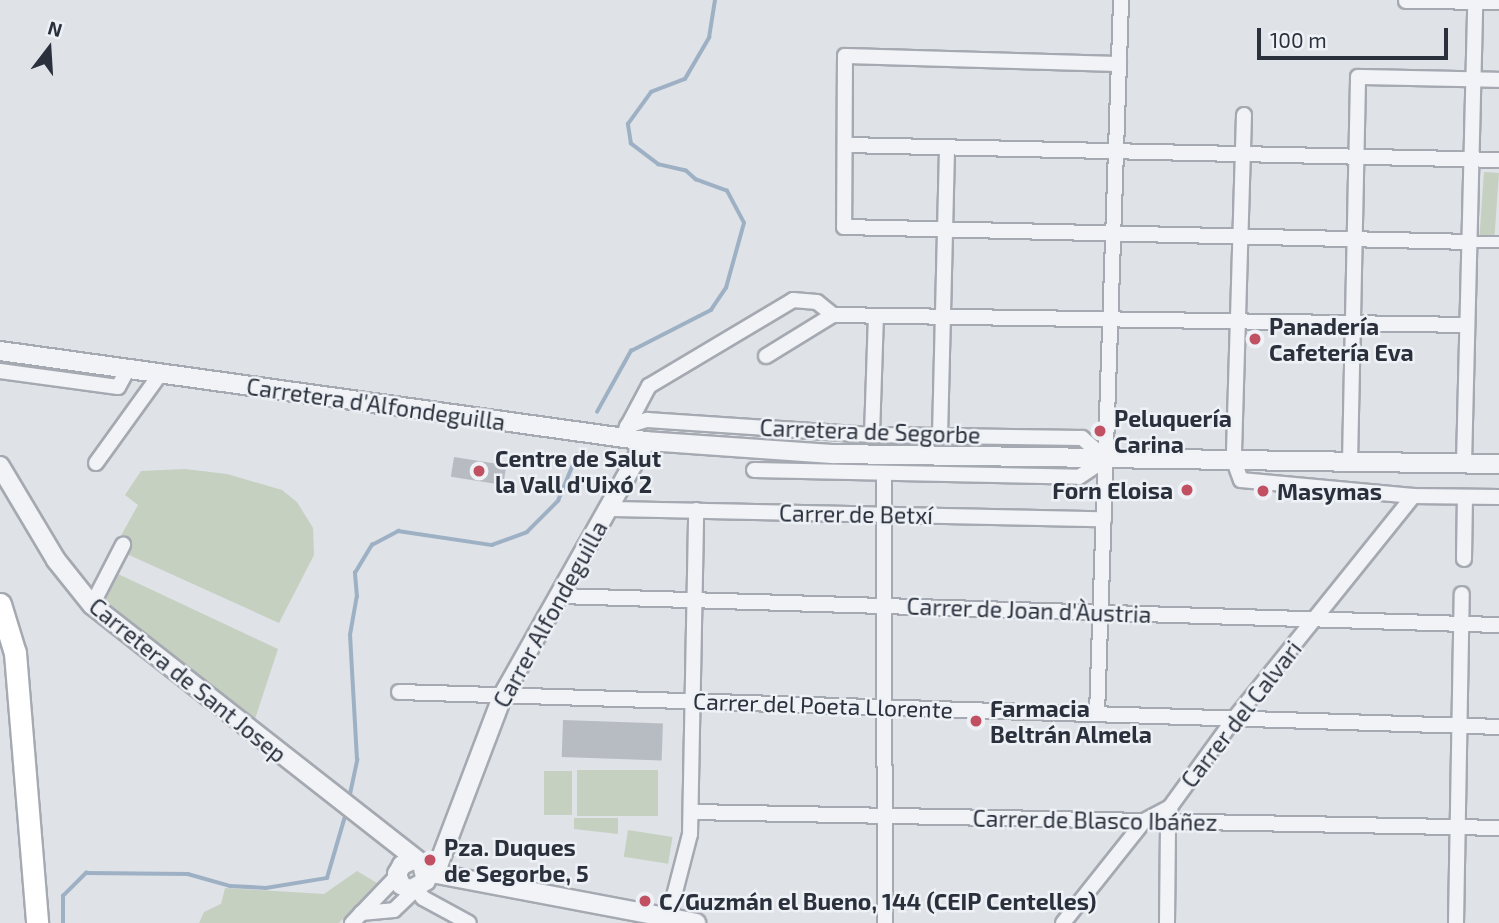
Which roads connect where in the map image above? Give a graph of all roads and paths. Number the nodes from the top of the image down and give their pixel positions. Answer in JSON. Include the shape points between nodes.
{"nodes":[{"id":1,"x":1121,"y":0,"type":"edge"},
{"id":2,"x":1406,"y":1,"type":"edge"},
{"id":3,"x":1475,"y":1,"type":"edge"},
{"id":4,"x":1499,"y":2,"type":"edge"},
{"id":5,"x":1119,"y":64,"type":"junction"},
{"id":6,"x":1473,"y":79,"type":"junction"},
{"id":7,"x":1499,"y":80,"type":"edge"},
{"id":8,"x":1244,"y":116,"type":"dead end"},
{"id":9,"x":845,"y":145,"type":"junction"},
{"id":10,"x":947,"y":148,"type":"junction"},
{"id":11,"x":1356,"y":150,"type":"junction"},
{"id":12,"x":1116,"y":151,"type":"junction"},
{"id":13,"x":1243,"y":154,"type":"junction"},
{"id":14,"x":1471,"y":160,"type":"junction"},
{"id":15,"x":1499,"y":160,"type":"edge"},
{"id":16,"x":945,"y":230,"type":"junction"},
{"id":17,"x":1113,"y":234,"type":"junction"},
{"id":18,"x":1241,"y":236,"type":"junction"},
{"id":19,"x":1354,"y":239,"type":"junction"},
{"id":20,"x":1469,"y":242,"type":"junction"},
{"id":21,"x":1499,"y":242,"type":"edge"},
{"id":22,"x":833,"y":315,"type":"junction"},
{"id":23,"x":876,"y":316,"type":"junction"},
{"id":24,"x":943,"y":317,"type":"junction"},
{"id":25,"x":1110,"y":319,"type":"junction"},
{"id":26,"x":1238,"y":322,"type":"junction"},
{"id":27,"x":1353,"y":324,"type":"junction"},
{"id":28,"x":1467,"y":325,"type":"junction"},
{"id":29,"x":0,"y":351,"type":"edge"},
{"id":30,"x":766,"y":356,"type":"dead end"},
{"id":31,"x":128,"y":369,"type":"junction"},
{"id":32,"x":0,"y":371,"type":"edge"},
{"id":33,"x":161,"y":373,"type":"junction"},
{"id":34,"x":626,"y":433,"type":"junction"},
{"id":35,"x":872,"y":435,"type":"junction"},
{"id":36,"x":940,"y":436,"type":"junction"},
{"id":37,"x":646,"y":441,"type":"junction"},
{"id":38,"x":1106,"y":459,"type":"junction"},
{"id":39,"x":1234,"y":460,"type":"junction"},
{"id":40,"x":1350,"y":462,"type":"junction"},
{"id":41,"x":96,"y":463,"type":"dead end"},
{"id":42,"x":1464,"y":464,"type":"junction"},
{"id":43,"x":1499,"y":464,"type":"edge"},
{"id":44,"x":0,"y":466,"type":"edge"},
{"id":45,"x":754,"y":470,"type":"dead end"},
{"id":46,"x":884,"y":476,"type":"junction"},
{"id":47,"x":1413,"y":496,"type":"junction"},
{"id":48,"x":1465,"y":497,"type":"junction"},
{"id":49,"x":1499,"y":497,"type":"edge"},
{"id":50,"x":608,"y":509,"type":"junction"},
{"id":51,"x":696,"y":510,"type":"junction"},
{"id":52,"x":884,"y":514,"type":"junction"},
{"id":53,"x":1104,"y":519,"type":"junction"},
{"id":54,"x":123,"y":545,"type":"dead end"},
{"id":55,"x":1464,"y":559,"type":"dead end"},
{"id":56,"x":1462,"y":594,"type":"dead end"},
{"id":57,"x":559,"y":596,"type":"junction"},
{"id":58,"x":697,"y":600,"type":"junction"},
{"id":59,"x":0,"y":604,"type":"edge"},
{"id":60,"x":885,"y":604,"type":"junction"},
{"id":61,"x":92,"y":605,"type":"junction"},
{"id":62,"x":1100,"y":612,"type":"junction"},
{"id":63,"x":1315,"y":619,"type":"junction"},
{"id":64,"x":1462,"y":624,"type":"junction"},
{"id":65,"x":1499,"y":625,"type":"edge"},
{"id":66,"x":399,"y":692,"type":"dead end"},
{"id":67,"x":503,"y":695,"type":"junction"},
{"id":68,"x":694,"y":701,"type":"junction"},
{"id":69,"x":885,"y":708,"type":"junction"},
{"id":70,"x":1097,"y":714,"type":"junction"},
{"id":71,"x":1234,"y":719,"type":"junction"},
{"id":72,"x":1460,"y":726,"type":"junction"},
{"id":73,"x":1499,"y":727,"type":"edge"},
{"id":74,"x":691,"y":812,"type":"junction"},
{"id":75,"x":885,"y":816,"type":"junction"},
{"id":76,"x":1144,"y":821,"type":"junction"},
{"id":77,"x":1168,"y":821,"type":"junction"},
{"id":78,"x":1458,"y":827,"type":"junction"},
{"id":79,"x":1499,"y":828,"type":"edge"},
{"id":80,"x":425,"y":868,"type":"junction"},
{"id":81,"x":397,"y":876,"type":"junction"},
{"id":82,"x":416,"y":890,"type":"junction"},
{"id":83,"x":379,"y":895,"type":"junction"},
{"id":84,"x":377,"y":912,"type":"junction"},
{"id":85,"x":356,"y":918,"type":"edge"},
{"id":86,"x":668,"y":920,"type":"edge"},
{"id":87,"x":37,"y":923,"type":"edge"},
{"id":88,"x":388,"y":923,"type":"edge"},
{"id":89,"x":469,"y":923,"type":"edge"},
{"id":90,"x":696,"y":923,"type":"edge"},
{"id":91,"x":885,"y":923,"type":"edge"},
{"id":92,"x":1063,"y":923,"type":"edge"},
{"id":93,"x":1167,"y":923,"type":"edge"},
{"id":94,"x":1456,"y":923,"type":"edge"}],
"edges":[{"from":1,"to":5,"type":"street"},
{"from":2,"to":3,"type":"street"},
{"from":3,"to":4,"type":"street"},
{"from":3,"to":6,"type":"street"},
{"from":5,"to":9,"type":"street","via":[[845,56]]},
{"from":5,"to":12,"type":"street"},
{"from":6,"to":7,"type":"street"},
{"from":6,"to":11,"type":"street","via":[[1358,77]]},
{"from":6,"to":14,"type":"street"},
{"from":8,"to":13,"type":"street"},
{"from":9,"to":10,"type":"street"},
{"from":9,"to":16,"type":"street","via":[[844,228]]},
{"from":10,"to":12,"type":"street"},
{"from":10,"to":16,"type":"street"},
{"from":11,"to":13,"type":"street"},
{"from":11,"to":14,"type":"street"},
{"from":11,"to":19,"type":"street"},
{"from":12,"to":13,"type":"street"},
{"from":12,"to":17,"type":"street"},
{"from":13,"to":18,"type":"street"},
{"from":14,"to":15,"type":"street"},
{"from":14,"to":20,"type":"street"},
{"from":16,"to":17,"type":"street"},
{"from":16,"to":24,"type":"street"},
{"from":17,"to":18,"type":"street"},
{"from":17,"to":25,"type":"street"},
{"from":18,"to":19,"type":"street"},
{"from":18,"to":26,"type":"street"},
{"from":19,"to":20,"type":"street"},
{"from":19,"to":27,"type":"street"},
{"from":20,"to":21,"type":"street"},
{"from":20,"to":28,"type":"street"},
{"from":22,"to":23,"type":"street"},
{"from":22,"to":30,"type":"street"},
{"from":22,"to":34,"type":"street","via":[[817,302],[793,300],[649,386]]},
{"from":23,"to":24,"type":"street"},
{"from":23,"to":35,"type":"street"},
{"from":24,"to":25,"type":"street"},
{"from":24,"to":36,"type":"street"},
{"from":25,"to":26,"type":"street"},
{"from":25,"to":38,"type":"street"},
{"from":26,"to":27,"type":"street"},
{"from":26,"to":39,"type":"street"},
{"from":27,"to":28,"type":"street"},
{"from":27,"to":40,"type":"street"},
{"from":28,"to":42,"type":"street"},
{"from":29,"to":31,"type":"street","name":"Carretera d'Alfondeguilla"},
{"from":31,"to":32,"type":"street","via":[[118,387]]},
{"from":31,"to":33,"type":"street","name":"Carretera d'Alfondeguilla"},
{"from":33,"to":34,"type":"street","name":"Carretera d'Alfondeguilla"},
{"from":33,"to":41,"type":"street"},
{"from":34,"to":35,"type":"street","name":"Carretera de Segorbe","via":[[647,420]]},
{"from":34,"to":37,"type":"street","name":"Carretera de Segorbe"},
{"from":35,"to":36,"type":"street","name":"Carretera de Segorbe"},
{"from":36,"to":38,"type":"street","name":"Carretera de Segorbe","via":[[1082,438]]},
{"from":37,"to":38,"type":"street","name":"Carretera de Segorbe","via":[[834,454]]},
{"from":37,"to":50,"type":"street","name":"Carrer Alfondeguilla"},
{"from":38,"to":39,"type":"street","name":"Carretera de Segorbe"},
{"from":38,"to":46,"type":"street","name":"Carretera de Segorbe","via":[[1079,477]]},
{"from":38,"to":53,"type":"street"},
{"from":39,"to":40,"type":"street","name":"Carretera de Segorbe"},
{"from":39,"to":47,"type":"street","via":[[1241,480]]},
{"from":40,"to":42,"type":"street","name":"Carretera de Segorbe"},
{"from":42,"to":43,"type":"street","name":"Carretera de Segorbe"},
{"from":44,"to":61,"type":"street","name":"Carretera de Sant Josep","via":[[56,560]]},
{"from":45,"to":46,"type":"street","name":"Carretera de Segorbe"},
{"from":46,"to":52,"type":"street"},
{"from":47,"to":48,"type":"street"},
{"from":47,"to":63,"type":"street","name":"Carrer del Calvari"},
{"from":48,"to":49,"type":"street"},
{"from":48,"to":55,"type":"street"},
{"from":50,"to":51,"type":"street","name":"Carrer de Betxí"},
{"from":50,"to":57,"type":"street","name":"Carrer Alfondeguilla"},
{"from":51,"to":52,"type":"street","name":"Carrer de Betxí"},
{"from":51,"to":58,"type":"street"},
{"from":52,"to":53,"type":"street","name":"Carrer de Betxí"},
{"from":52,"to":60,"type":"street"},
{"from":53,"to":62,"type":"street"},
{"from":54,"to":61,"type":"street"},
{"from":56,"to":64,"type":"street"},
{"from":57,"to":58,"type":"street","name":"Carrer de Joan d'Àustria"},
{"from":57,"to":67,"type":"street","name":"Carrer Alfondeguilla"},
{"from":58,"to":60,"type":"street","name":"Carrer de Joan d'Àustria"},
{"from":58,"to":68,"type":"street"},
{"from":59,"to":87,"type":"main road","via":[[15,653]]},
{"from":60,"to":62,"type":"street","name":"Carrer de Joan d'Àustria"},
{"from":60,"to":69,"type":"street"},
{"from":61,"to":80,"type":"street","name":"Carretera de Sant Josep"},
{"from":62,"to":63,"type":"street","name":"Carrer de Joan d'Àustria"},
{"from":62,"to":70,"type":"street"},
{"from":63,"to":64,"type":"street","name":"Carrer de Joan d'Àustria"},
{"from":63,"to":71,"type":"street","name":"Carrer del Calvari"},
{"from":64,"to":65,"type":"street","name":"Carrer de Joan d'Àustria"},
{"from":64,"to":72,"type":"street"},
{"from":66,"to":67,"type":"street","name":"Carrer del Poeta Llorente"},
{"from":67,"to":68,"type":"street","name":"Carrer del Poeta Llorente"},
{"from":67,"to":80,"type":"street","name":"Carrer Alfondeguilla"},
{"from":68,"to":69,"type":"street","name":"Carrer del Poeta Llorente"},
{"from":68,"to":74,"type":"street"},
{"from":69,"to":70,"type":"street","name":"Carrer del Poeta Llorente"},
{"from":69,"to":75,"type":"street"},
{"from":70,"to":71,"type":"street","name":"Carrer del Poeta Llorente"},
{"from":71,"to":72,"type":"street","name":"Carrer del Poeta Llorente"},
{"from":71,"to":76,"type":"street","name":"Carrer del Calvari","via":[[1170,807]]},
{"from":72,"to":73,"type":"street","name":"Carrer del Poeta Llorente"},
{"from":72,"to":78,"type":"street"},
{"from":74,"to":75,"type":"street","name":"Carrer de Blasco Ibáñez"},
{"from":74,"to":86,"type":"street","via":[[690,834]]},
{"from":75,"to":76,"type":"street","name":"Carrer de Blasco Ibáñez"},
{"from":75,"to":91,"type":"street"},
{"from":76,"to":77,"type":"street","name":"Carrer de Blasco Ibáñez"},
{"from":76,"to":92,"type":"street","name":"Carrer del Calvari"},
{"from":77,"to":78,"type":"street","name":"Carrer de Blasco Ibáñez"},
{"from":77,"to":93,"type":"street"},
{"from":78,"to":79,"type":"street","name":"Carrer de Blasco Ibáñez"},
{"from":78,"to":94,"type":"street"},
{"from":80,"to":81,"type":"street","via":[[402,864]]},
{"from":80,"to":82,"type":"street","via":[[426,881]]},
{"from":80,"to":86,"type":"street"},
{"from":81,"to":82,"type":"street","via":[[401,885]]},
{"from":81,"to":83,"type":"street"},
{"from":82,"to":84,"type":"street","via":[[394,910]]},
{"from":82,"to":89,"type":"street"},
{"from":83,"to":84,"type":"street"},
{"from":83,"to":85,"type":"street"},
{"from":84,"to":85,"type":"street"},
{"from":84,"to":88,"type":"street"},
{"from":86,"to":90,"type":"street"}]}
